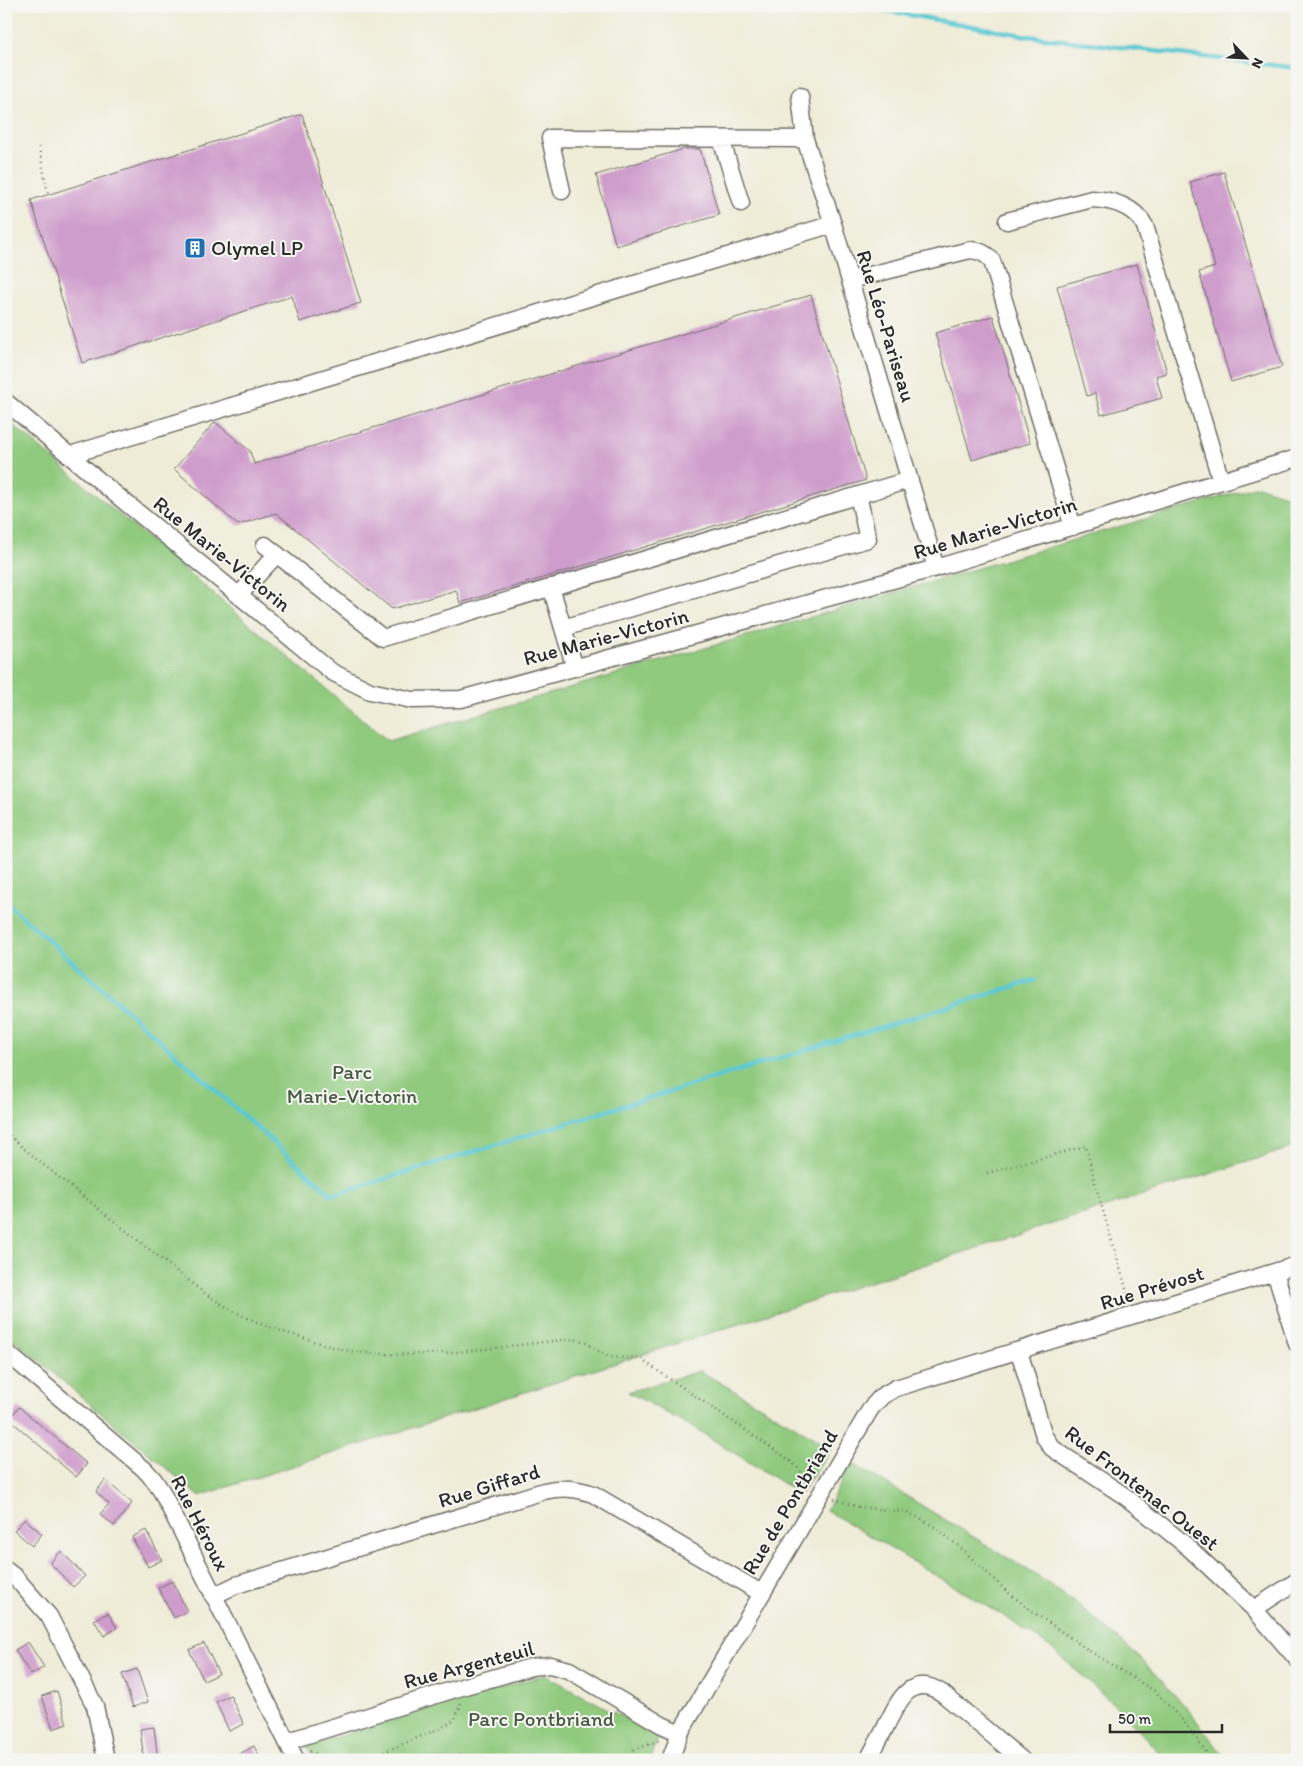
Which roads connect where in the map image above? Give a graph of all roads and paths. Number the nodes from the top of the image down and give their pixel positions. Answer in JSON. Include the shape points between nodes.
{"nodes":[{"id":1,"x":800,"y":96,"type":"dead end"},
{"id":2,"x":721,"y":139,"type":"junction"},
{"id":3,"x":805,"y":139,"type":"junction"},
{"id":4,"x":39,"y":147,"type":"dead end"},
{"id":5,"x":562,"y":191,"type":"dead end"},
{"id":6,"x":48,"y":194,"type":"dead end"},
{"id":7,"x":741,"y":203,"type":"dead end"},
{"id":8,"x":1006,"y":221,"type":"dead end"},
{"id":9,"x":833,"y":224,"type":"junction"},
{"id":10,"x":850,"y":280,"type":"junction"},
{"id":11,"x":6,"y":402,"type":"edge"},
{"id":12,"x":70,"y":455,"type":"junction"},
{"id":13,"x":1297,"y":458,"type":"edge"},
{"id":14,"x":909,"y":480,"type":"junction"},
{"id":15,"x":1221,"y":481,"type":"junction"},
{"id":16,"x":858,"y":495,"type":"junction"},
{"id":17,"x":1073,"y":527,"type":"junction"},
{"id":18,"x":936,"y":568,"type":"junction"},
{"id":19,"x":551,"y":587,"type":"junction"},
{"id":20,"x":239,"y":595,"type":"junction"},
{"id":21,"x":563,"y":628,"type":"junction"},
{"id":22,"x":575,"y":668,"type":"junction"},
{"id":23,"x":6,"y":1132,"type":"edge"},
{"id":24,"x":986,"y":1173,"type":"dead end"},
{"id":25,"x":1297,"y":1265,"type":"edge"},
{"id":26,"x":1275,"y":1272,"type":"junction"},
{"id":27,"x":1134,"y":1315,"type":"junction"},
{"id":28,"x":1297,"y":1344,"type":"edge"},
{"id":29,"x":1019,"y":1351,"type":"junction"},
{"id":30,"x":6,"y":1352,"type":"edge"},
{"id":31,"x":822,"y":1490,"type":"junction"},
{"id":32,"x":9,"y":1577,"type":"edge"},
{"id":33,"x":1297,"y":1581,"type":"edge"},
{"id":34,"x":761,"y":1593,"type":"junction"},
{"id":35,"x":213,"y":1596,"type":"junction"},
{"id":36,"x":1254,"y":1610,"type":"junction"},
{"id":37,"x":1297,"y":1659,"type":"edge"},
{"id":38,"x":465,"y":1686,"type":"junction"},
{"id":39,"x":680,"y":1733,"type":"junction"},
{"id":40,"x":288,"y":1741,"type":"junction"},
{"id":41,"x":366,"y":1759,"type":"edge"},
{"id":42,"x":106,"y":1760,"type":"edge"},
{"id":43,"x":296,"y":1760,"type":"edge"},
{"id":44,"x":633,"y":1760,"type":"edge"},
{"id":45,"x":670,"y":1760,"type":"edge"},
{"id":46,"x":868,"y":1760,"type":"edge"},
{"id":47,"x":1022,"y":1760,"type":"edge"},
{"id":48,"x":1212,"y":1760,"type":"edge"}],
"edges":[{"from":1,"to":3,"type":"street","name":"Rue Léo-Pariseau"},
{"from":2,"to":3,"type":"street"},
{"from":2,"to":5,"type":"street","via":[[550,138]]},
{"from":2,"to":7,"type":"street"},
{"from":3,"to":9,"type":"street","name":"Rue Léo-Pariseau"},
{"from":4,"to":6,"type":"path"},
{"from":8,"to":15,"type":"street","via":[[1092,199],[1119,204],[1140,217]]},
{"from":9,"to":10,"type":"street","name":"Rue Léo-Pariseau"},
{"from":9,"to":12,"type":"street"},
{"from":10,"to":14,"type":"street","name":"Rue Léo-Pariseau"},
{"from":10,"to":17,"type":"street","via":[[970,250],[988,255]]},
{"from":11,"to":12,"type":"street","name":"Rue Marie-Victorin"},
{"from":12,"to":20,"type":"street","name":"Rue Marie-Victorin"},
{"from":13,"to":15,"type":"street","name":"Rue Marie-Victorin"},
{"from":14,"to":16,"type":"street"},
{"from":14,"to":18,"type":"street","name":"Rue Léo-Pariseau"},
{"from":15,"to":17,"type":"street","name":"Rue Marie-Victorin"},
{"from":16,"to":19,"type":"street"},
{"from":16,"to":21,"type":"street","via":[[868,539]]},
{"from":17,"to":18,"type":"street","name":"Rue Marie-Victorin"},
{"from":18,"to":22,"type":"street","name":"Rue Marie-Victorin"},
{"from":19,"to":20,"type":"street","via":[[383,638],[271,549]]},
{"from":19,"to":21,"type":"street"},
{"from":20,"to":22,"type":"street","name":"Rue Marie-Victorin","via":[[332,672],[370,691],[403,699],[461,699]]},
{"from":21,"to":22,"type":"street"},
{"from":23,"to":31,"type":"path","via":[[199,1289],[225,1307],[256,1322],[356,1352],[427,1353],[572,1339],[609,1356],[639,1358],[785,1457]]},
{"from":24,"to":27,"type":"path","via":[[1086,1146]]},
{"from":25,"to":26,"type":"street","name":"Rue Prévost"},
{"from":26,"to":27,"type":"street","name":"Rue Prévost"},
{"from":26,"to":28,"type":"street"},
{"from":27,"to":29,"type":"street","name":"Rue Prévost"},
{"from":29,"to":31,"type":"street","name":"Rue de Pontbriand","via":[[886,1392],[871,1408]]},
{"from":29,"to":36,"type":"street","name":"Rue Frontenac Ouest","via":[[1044,1436],[1052,1448],[1156,1520],[1224,1579]]},
{"from":30,"to":35,"type":"street","name":"Rue Héroux","via":[[154,1480]]},
{"from":31,"to":34,"type":"street","name":"Rue de Pontbriand"},
{"from":31,"to":48,"type":"path","via":[[834,1499],[858,1507],[905,1512],[936,1528],[1032,1611],[1156,1692],[1184,1722]]},
{"from":32,"to":42,"type":"street","via":[[49,1616],[95,1706]]},
{"from":33,"to":36,"type":"street"},
{"from":34,"to":35,"type":"street","name":"Rue Giffard","via":[[593,1494],[566,1488],[544,1491],[236,1585]]},
{"from":34,"to":39,"type":"street","name":"Rue de Pontbriand"},
{"from":35,"to":40,"type":"street","name":"Rue Héroux"},
{"from":36,"to":37,"type":"street","name":"Rue Frontenac Ouest"},
{"from":38,"to":39,"type":"street","name":"Rue Argenteuil","via":[[538,1666],[557,1666],[577,1674]]},
{"from":38,"to":40,"type":"street","name":"Rue Argenteuil"},
{"from":38,"to":41,"type":"path","via":[[455,1719],[444,1727]]},
{"from":39,"to":44,"type":"path","via":[[634,1750]]},
{"from":39,"to":45,"type":"street","name":"Rue de Pontbriand"},
{"from":40,"to":41,"type":"path","via":[[328,1760]]},
{"from":40,"to":43,"type":"street","name":"Rue Héroux"},
{"from":46,"to":47,"type":"street","via":[[899,1700],[909,1690],[923,1686],[942,1693]]}]}
